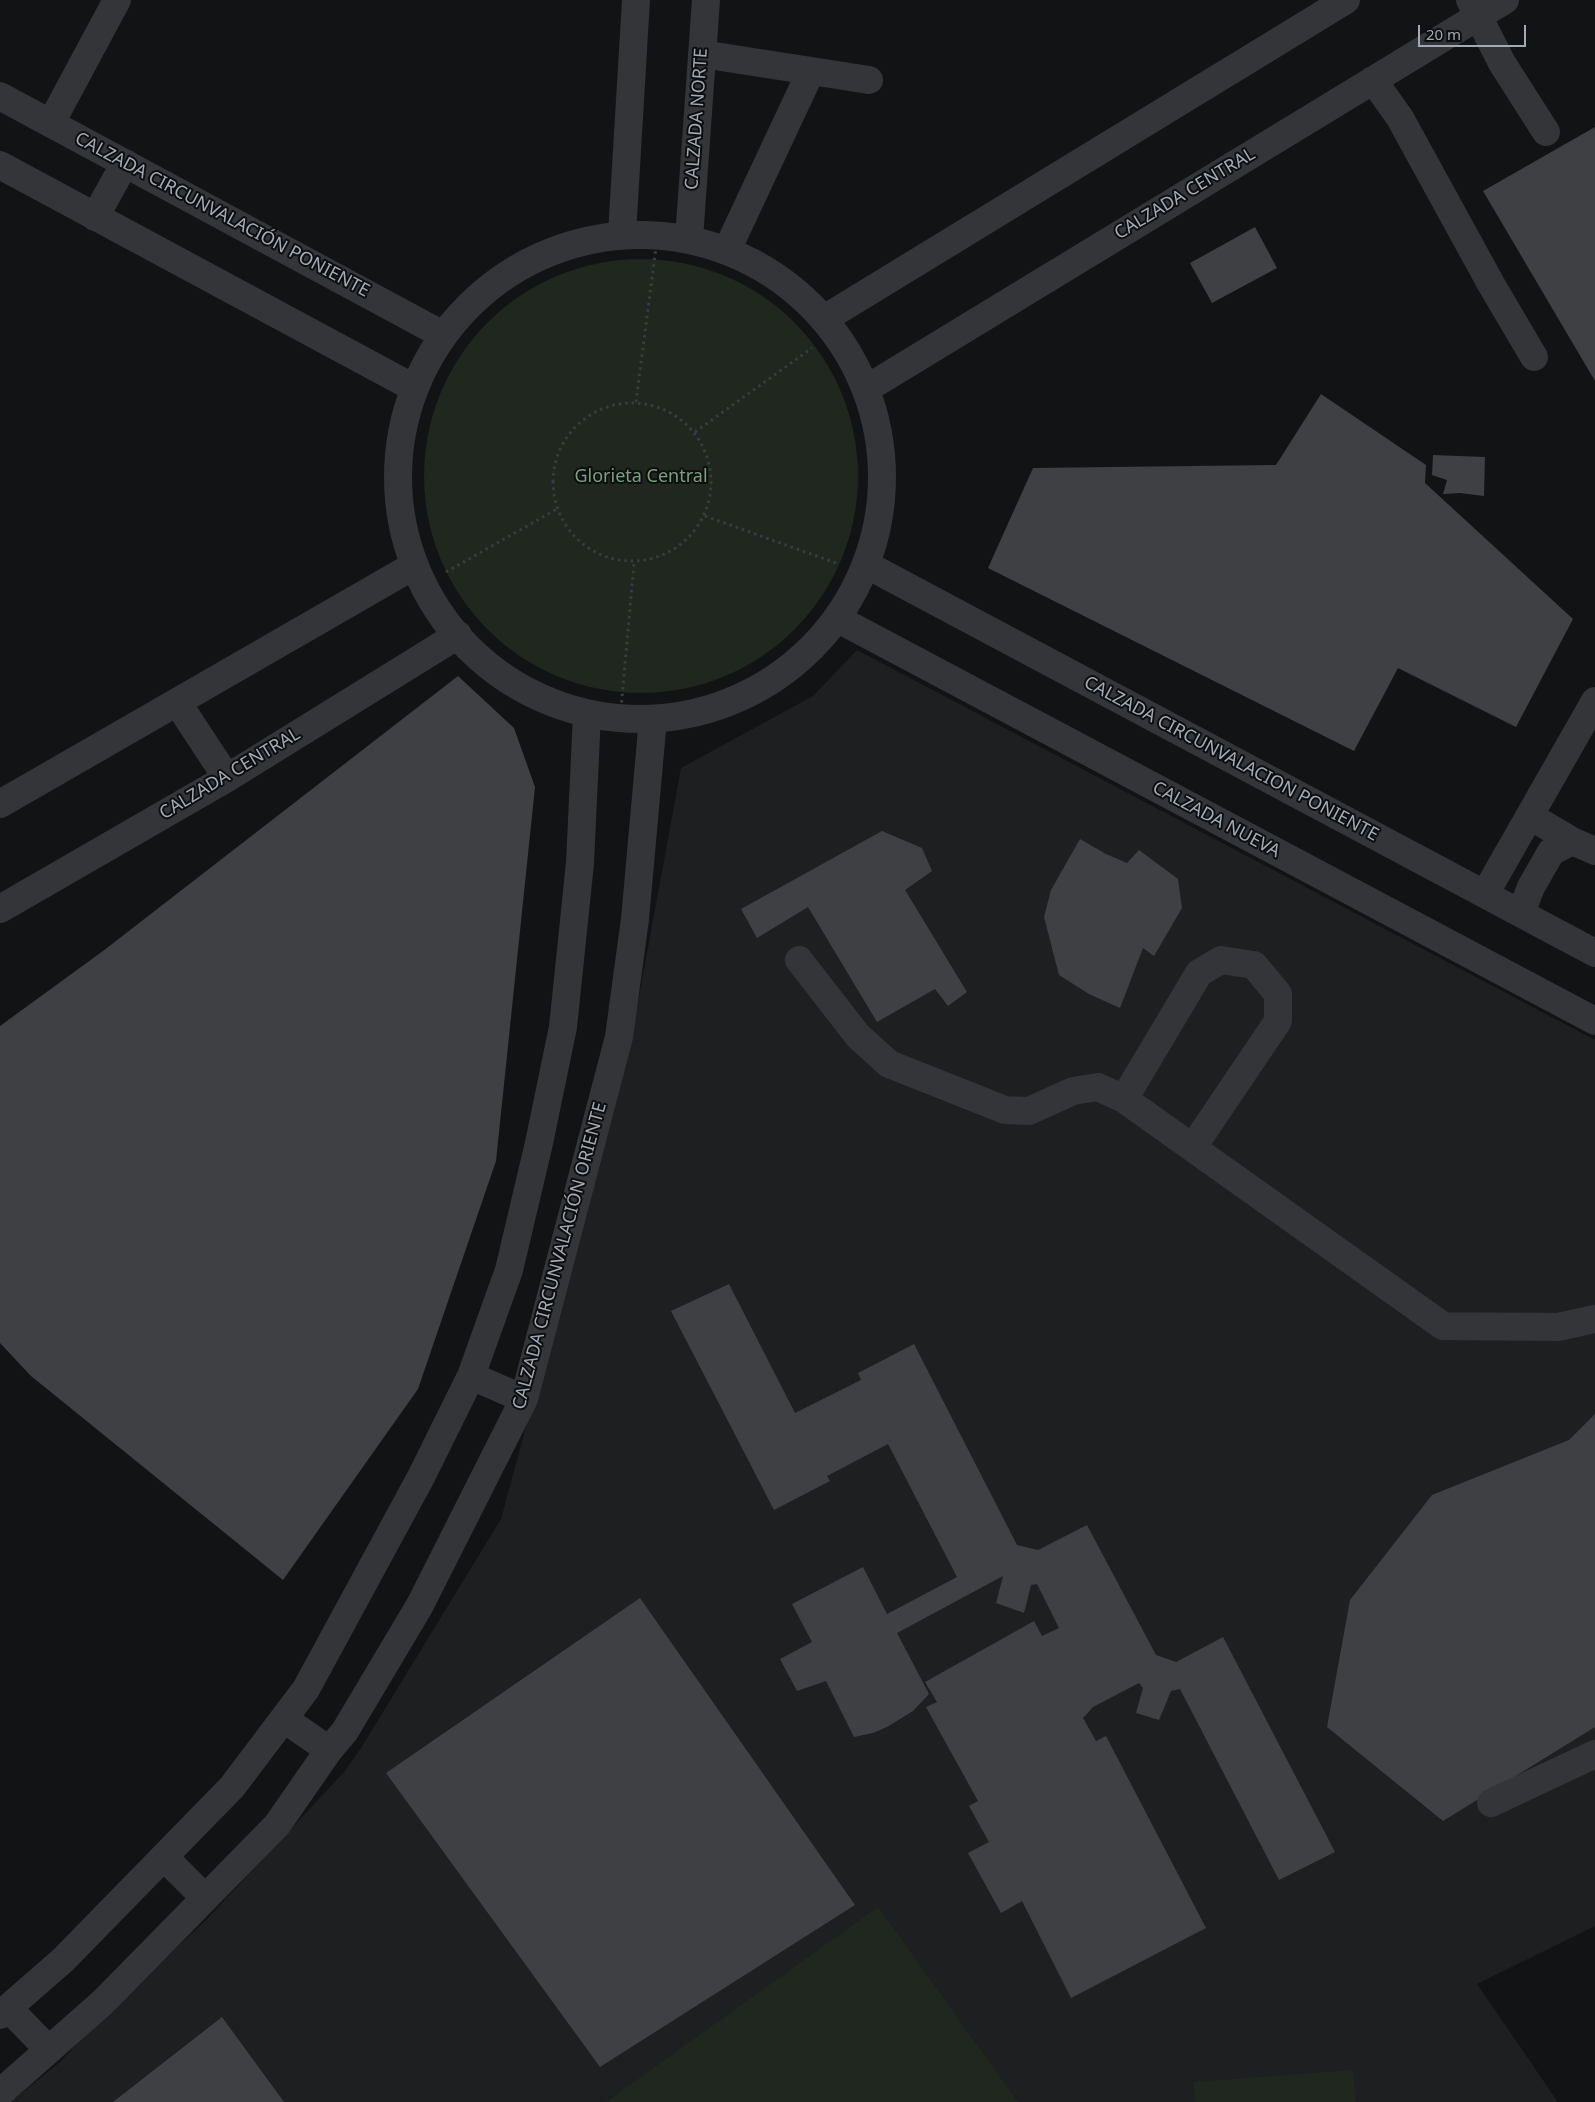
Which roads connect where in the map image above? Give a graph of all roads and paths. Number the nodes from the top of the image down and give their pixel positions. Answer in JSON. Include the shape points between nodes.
{"nodes":[{"id":1,"x":117,"y":0,"type":"edge"},
{"id":2,"x":636,"y":0,"type":"edge"},
{"id":3,"x":706,"y":0,"type":"edge"},
{"id":4,"x":1346,"y":0,"type":"edge"},
{"id":5,"x":1505,"y":0,"type":"edge"},
{"id":6,"x":1474,"y":8,"type":"edge"},
{"id":7,"x":702,"y":54,"type":"junction"},
{"id":8,"x":812,"y":71,"type":"junction"},
{"id":9,"x":869,"y":80,"type":"dead end"},
{"id":10,"x":1372,"y":80,"type":"junction"},
{"id":11,"x":0,"y":96,"type":"edge"},
{"id":12,"x":52,"y":123,"type":"junction"},
{"id":13,"x":1546,"y":132,"type":"dead end"},
{"id":14,"x":125,"y":162,"type":"junction"},
{"id":15,"x":0,"y":165,"type":"edge"},
{"id":16,"x":95,"y":217,"type":"junction"},
{"id":17,"x":622,"y":234,"type":"junction"},
{"id":18,"x":658,"y":237,"type":"junction"},
{"id":19,"x":689,"y":239,"type":"junction"},
{"id":20,"x":728,"y":248,"type":"junction"},
{"id":21,"x":829,"y":326,"type":"junction"},
{"id":22,"x":443,"y":335,"type":"junction"},
{"id":23,"x":1534,"y":357,"type":"dead end"},
{"id":24,"x":414,"y":388,"type":"junction"},
{"id":25,"x":866,"y":390,"type":"junction"},
{"id":26,"x":636,"y":402,"type":"junction"},
{"id":27,"x":695,"y":432,"type":"junction"},
{"id":28,"x":557,"y":510,"type":"junction"},
{"id":29,"x":705,"y":516,"type":"junction"},
{"id":30,"x":634,"y":563,"type":"junction"},
{"id":31,"x":865,"y":569,"type":"junction"},
{"id":32,"x":419,"y":575,"type":"junction"},
{"id":33,"x":838,"y":619,"type":"junction"},
{"id":34,"x":458,"y":635,"type":"junction"},
{"id":35,"x":1595,"y":701,"type":"edge"},
{"id":36,"x":178,"y":702,"type":"junction"},
{"id":37,"x":587,"y":714,"type":"junction"},
{"id":38,"x":620,"y":719,"type":"junction"},
{"id":39,"x":653,"y":720,"type":"junction"},
{"id":40,"x":227,"y":778,"type":"junction"},
{"id":41,"x":0,"y":804,"type":"edge"},
{"id":42,"x":1530,"y":816,"type":"junction"},
{"id":43,"x":1583,"y":846,"type":"edge"},
{"id":44,"x":1485,"y":894,"type":"junction"},
{"id":45,"x":0,"y":909,"type":"edge"},
{"id":46,"x":1521,"y":913,"type":"junction"},
{"id":47,"x":1595,"y":952,"type":"edge"},
{"id":48,"x":799,"y":960,"type":"dead end"},
{"id":49,"x":1595,"y":1021,"type":"edge"},
{"id":50,"x":1124,"y":1099,"type":"junction"},
{"id":51,"x":1193,"y":1148,"type":"junction"},
{"id":52,"x":1595,"y":1320,"type":"edge"},
{"id":53,"x":471,"y":1376,"type":"junction"},
{"id":54,"x":524,"y":1399,"type":"junction"},
{"id":55,"x":284,"y":1719,"type":"junction"},
{"id":56,"x":329,"y":1750,"type":"junction"},
{"id":57,"x":1595,"y":1754,"type":"edge"},
{"id":58,"x":1491,"y":1803,"type":"dead end"},
{"id":59,"x":164,"y":1856,"type":"junction"},
{"id":60,"x":205,"y":1898,"type":"junction"},
{"id":61,"x":4,"y":2011,"type":"edge"},
{"id":62,"x":49,"y":2050,"type":"junction"},
{"id":63,"x":0,"y":2093,"type":"edge"}],
"edges":[{"from":1,"to":12,"type":"street"},
{"from":2,"to":17,"type":"street"},
{"from":3,"to":7,"type":"street","name":"CALZADA NORTE"},
{"from":4,"to":21,"type":"street"},
{"from":5,"to":6,"type":"street","name":"CALZADA CENTRAL"},
{"from":6,"to":10,"type":"street","name":"CALZADA CENTRAL"},
{"from":6,"to":13,"type":"street","via":[[1502,63]]},
{"from":7,"to":8,"type":"street"},
{"from":7,"to":19,"type":"street","name":"CALZADA NORTE"},
{"from":8,"to":9,"type":"street"},
{"from":8,"to":20,"type":"street"},
{"from":10,"to":23,"type":"street","via":[[1400,118]]},
{"from":10,"to":25,"type":"street","name":"CALZADA CENTRAL"},
{"from":11,"to":12,"type":"street","name":"CALZADA CIRCUNVALACIÓN PONIENTE"},
{"from":12,"to":14,"type":"street","name":"CALZADA CIRCUNVALACIÓN PONIENTE"},
{"from":14,"to":16,"type":"street"},
{"from":14,"to":22,"type":"street","name":"CALZADA CIRCUNVALACIÓN PONIENTE"},
{"from":15,"to":16,"type":"street"},
{"from":16,"to":24,"type":"street"},
{"from":17,"to":18,"type":"street"},
{"from":17,"to":22,"type":"street","via":[[580,241],[540,255],[503,276],[470,302]]},
{"from":18,"to":19,"type":"street"},
{"from":18,"to":26,"type":"path"},
{"from":19,"to":20,"type":"street"},
{"from":20,"to":21,"type":"street","via":[[785,282]]},
{"from":21,"to":25,"type":"street","via":[[848,353]]},
{"from":21,"to":27,"type":"path"},
{"from":22,"to":24,"type":"street"},
{"from":24,"to":32,"type":"street","via":[[400,446],[400,506]]},
{"from":25,"to":31,"type":"street","via":[[881,447],[881,507]]},
{"from":26,"to":27,"type":"path","via":[[669,410]]},
{"from":26,"to":28,"type":"path","via":[[605,406],[578,422],[560,448],[552,478]]},
{"from":27,"to":29,"type":"path","via":[[709,458],[712,487]]},
{"from":28,"to":30,"type":"path","via":[[574,538],[602,556]]},
{"from":28,"to":32,"type":"path"},
{"from":29,"to":30,"type":"path","via":[[688,540],[664,556]]},
{"from":29,"to":31,"type":"path"},
{"from":30,"to":38,"type":"path"},
{"from":31,"to":33,"type":"street"},
{"from":31,"to":44,"type":"street","name":"CALZADA CIRCUNVALACION PONIENTE"},
{"from":32,"to":34,"type":"street","via":[[439,612]]},
{"from":32,"to":36,"type":"street"},
{"from":33,"to":39,"type":"street","via":[[814,647],[786,671],[745,696],[700,712]]},
{"from":33,"to":49,"type":"street","name":"CALZADA NUEVA"},
{"from":34,"to":37,"type":"street","via":[[495,670],[538,697]]},
{"from":34,"to":40,"type":"street","name":"CALZADA CENTRAL"},
{"from":35,"to":42,"type":"street"},
{"from":36,"to":40,"type":"street"},
{"from":36,"to":41,"type":"street"},
{"from":37,"to":38,"type":"street"},
{"from":37,"to":53,"type":"street","via":[[580,863],[563,1027],[509,1270]]},
{"from":38,"to":39,"type":"street"},
{"from":39,"to":54,"type":"street","name":"CALZADA CIRCUNVALACIÓN ORIENTE","via":[[635,919],[620,1037]]},
{"from":40,"to":45,"type":"street","name":"CALZADA CENTRAL"},
{"from":42,"to":43,"type":"street"},
{"from":42,"to":44,"type":"street"},
{"from":43,"to":46,"type":"street","via":[[1551,852],[1531,887]]},
{"from":44,"to":46,"type":"street","name":"CALZADA CIRCUNVALACION PONIENTE"},
{"from":46,"to":47,"type":"street","name":"CALZADA CIRCUNVALACION PONIENTE"},
{"from":48,"to":50,"type":"street","via":[[858,1036],[889,1064],[1004,1110],[1029,1110],[1073,1091],[1098,1087]]},
{"from":50,"to":51,"type":"street"},
{"from":50,"to":51,"type":"street","via":[[1199,973],[1220,960],[1254,964],[1278,994],[1278,1022]]},
{"from":51,"to":52,"type":"street","via":[[1443,1326],[1558,1327]]},
{"from":53,"to":54,"type":"street"},
{"from":53,"to":55,"type":"street","via":[[421,1478],[311,1680]]},
{"from":54,"to":56,"type":"street","name":"CALZADA CIRCUNVALACIÓN ORIENTE","via":[[420,1605],[345,1731]]},
{"from":55,"to":56,"type":"street"},
{"from":55,"to":59,"type":"street","via":[[232,1787]]},
{"from":56,"to":60,"type":"street","name":"CALZADA CIRCUNVALACIÓN ORIENTE","via":[[277,1825]]},
{"from":57,"to":58,"type":"street"},
{"from":59,"to":60,"type":"street"},
{"from":59,"to":61,"type":"street","via":[[63,1960]]},
{"from":60,"to":62,"type":"street","name":"CALZADA CIRCUNVALACIÓN ORIENTE","via":[[103,2002]]},
{"from":61,"to":62,"type":"street"},
{"from":62,"to":63,"type":"street","name":"CALZADA CIRCUNVALACIÓN ORIENTE"}]}
